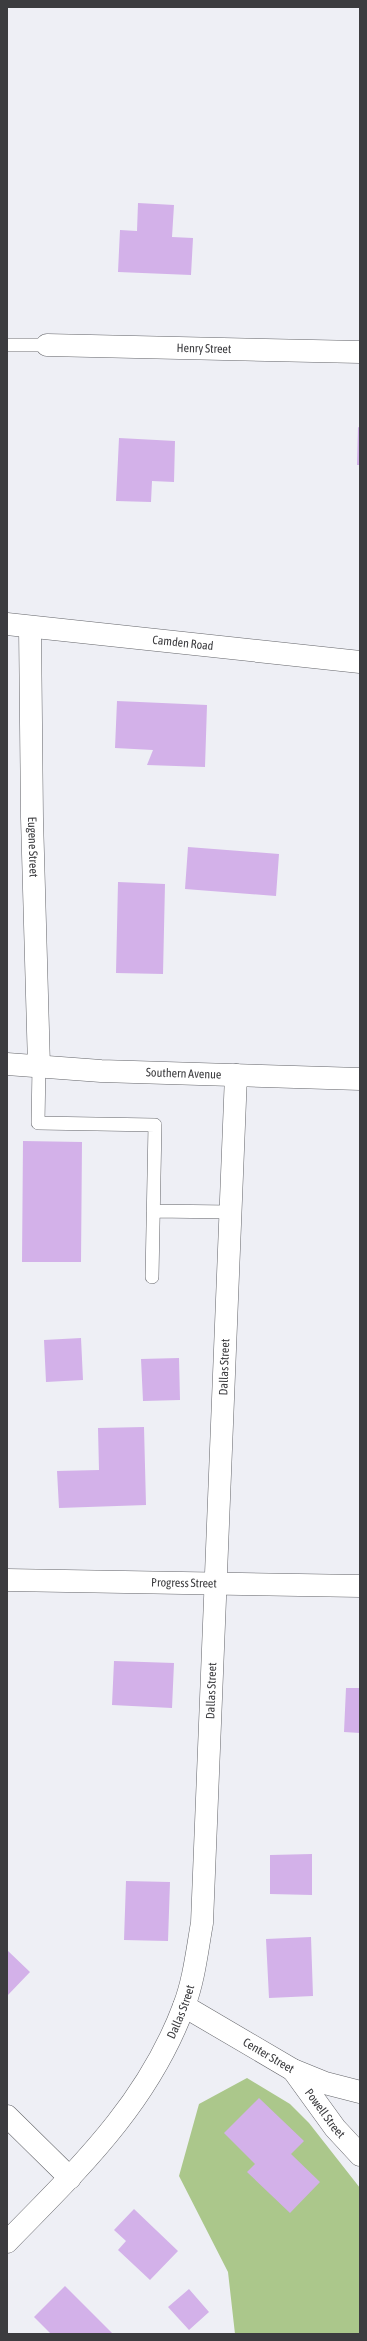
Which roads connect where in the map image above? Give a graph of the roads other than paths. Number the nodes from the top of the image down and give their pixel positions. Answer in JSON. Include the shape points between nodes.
{"nodes":[{"id":1,"x":7,"y":345,"type":"edge"},
{"id":2,"x":47,"y":345,"type":"joint"},
{"id":3,"x":360,"y":352,"type":"edge"},
{"id":4,"x":7,"y":624,"type":"edge"},
{"id":5,"x":30,"y":627,"type":"junction"},
{"id":6,"x":360,"y":662,"type":"edge"},
{"id":7,"x":7,"y":1064,"type":"edge"},
{"id":8,"x":39,"y":1066,"type":"junction"},
{"id":9,"x":236,"y":1075,"type":"junction"},
{"id":10,"x":360,"y":1079,"type":"edge"},
{"id":11,"x":153,"y":1211,"type":"junction"},
{"id":12,"x":230,"y":1212,"type":"junction"},
{"id":13,"x":152,"y":1277,"type":"dead end"},
{"id":14,"x":7,"y":1580,"type":"edge"},
{"id":15,"x":215,"y":1585,"type":"junction"},
{"id":16,"x":360,"y":1586,"type":"edge"},
{"id":17,"x":184,"y":2006,"type":"junction"},
{"id":18,"x":293,"y":2070,"type":"junction"},
{"id":19,"x":360,"y":2092,"type":"edge"},
{"id":20,"x":7,"y":2116,"type":"edge"},
{"id":21,"x":360,"y":2155,"type":"edge"},
{"id":22,"x":70,"y":2178,"type":"junction"},
{"id":23,"x":7,"y":2242,"type":"edge"}],
"edges":[{"from":1,"to":2,"type":"lane"},
{"from":2,"to":3,"type":"street","name":"Henry Street"},
{"from":4,"to":5,"type":"street","name":"Camden Road"},
{"from":5,"to":6,"type":"street","name":"Camden Road"},
{"from":5,"to":8,"type":"street","name":"Eugene Street"},
{"from":7,"to":8,"type":"street","name":"Southern Avenue"},
{"from":8,"to":9,"type":"street","name":"Southern Avenue","via":[[100,1071]]},
{"from":8,"to":11,"type":"lane","via":[[38,1123],[155,1125]]},
{"from":9,"to":10,"type":"street","name":"Southern Avenue"},
{"from":9,"to":12,"type":"street","name":"Dallas Street"},
{"from":11,"to":12,"type":"lane"},
{"from":11,"to":13,"type":"lane"},
{"from":12,"to":15,"type":"street","name":"Dallas Street"},
{"from":14,"to":15,"type":"street","name":"Progress Street"},
{"from":15,"to":16,"type":"street","name":"Progress Street"},
{"from":15,"to":17,"type":"street","name":"Dallas Street","via":[[202,1923]]},
{"from":17,"to":18,"type":"street","name":"Center Street"},
{"from":17,"to":22,"type":"street","name":"Dallas Street","via":[[152,2074],[118,2124]]},
{"from":18,"to":19,"type":"street","name":"Center Street","via":[[324,2083]]},
{"from":18,"to":21,"type":"street","name":"Powell Street","via":[[335,2128]]},
{"from":20,"to":22,"type":"street"},
{"from":22,"to":23,"type":"street","name":"Dallas Street"}]}
